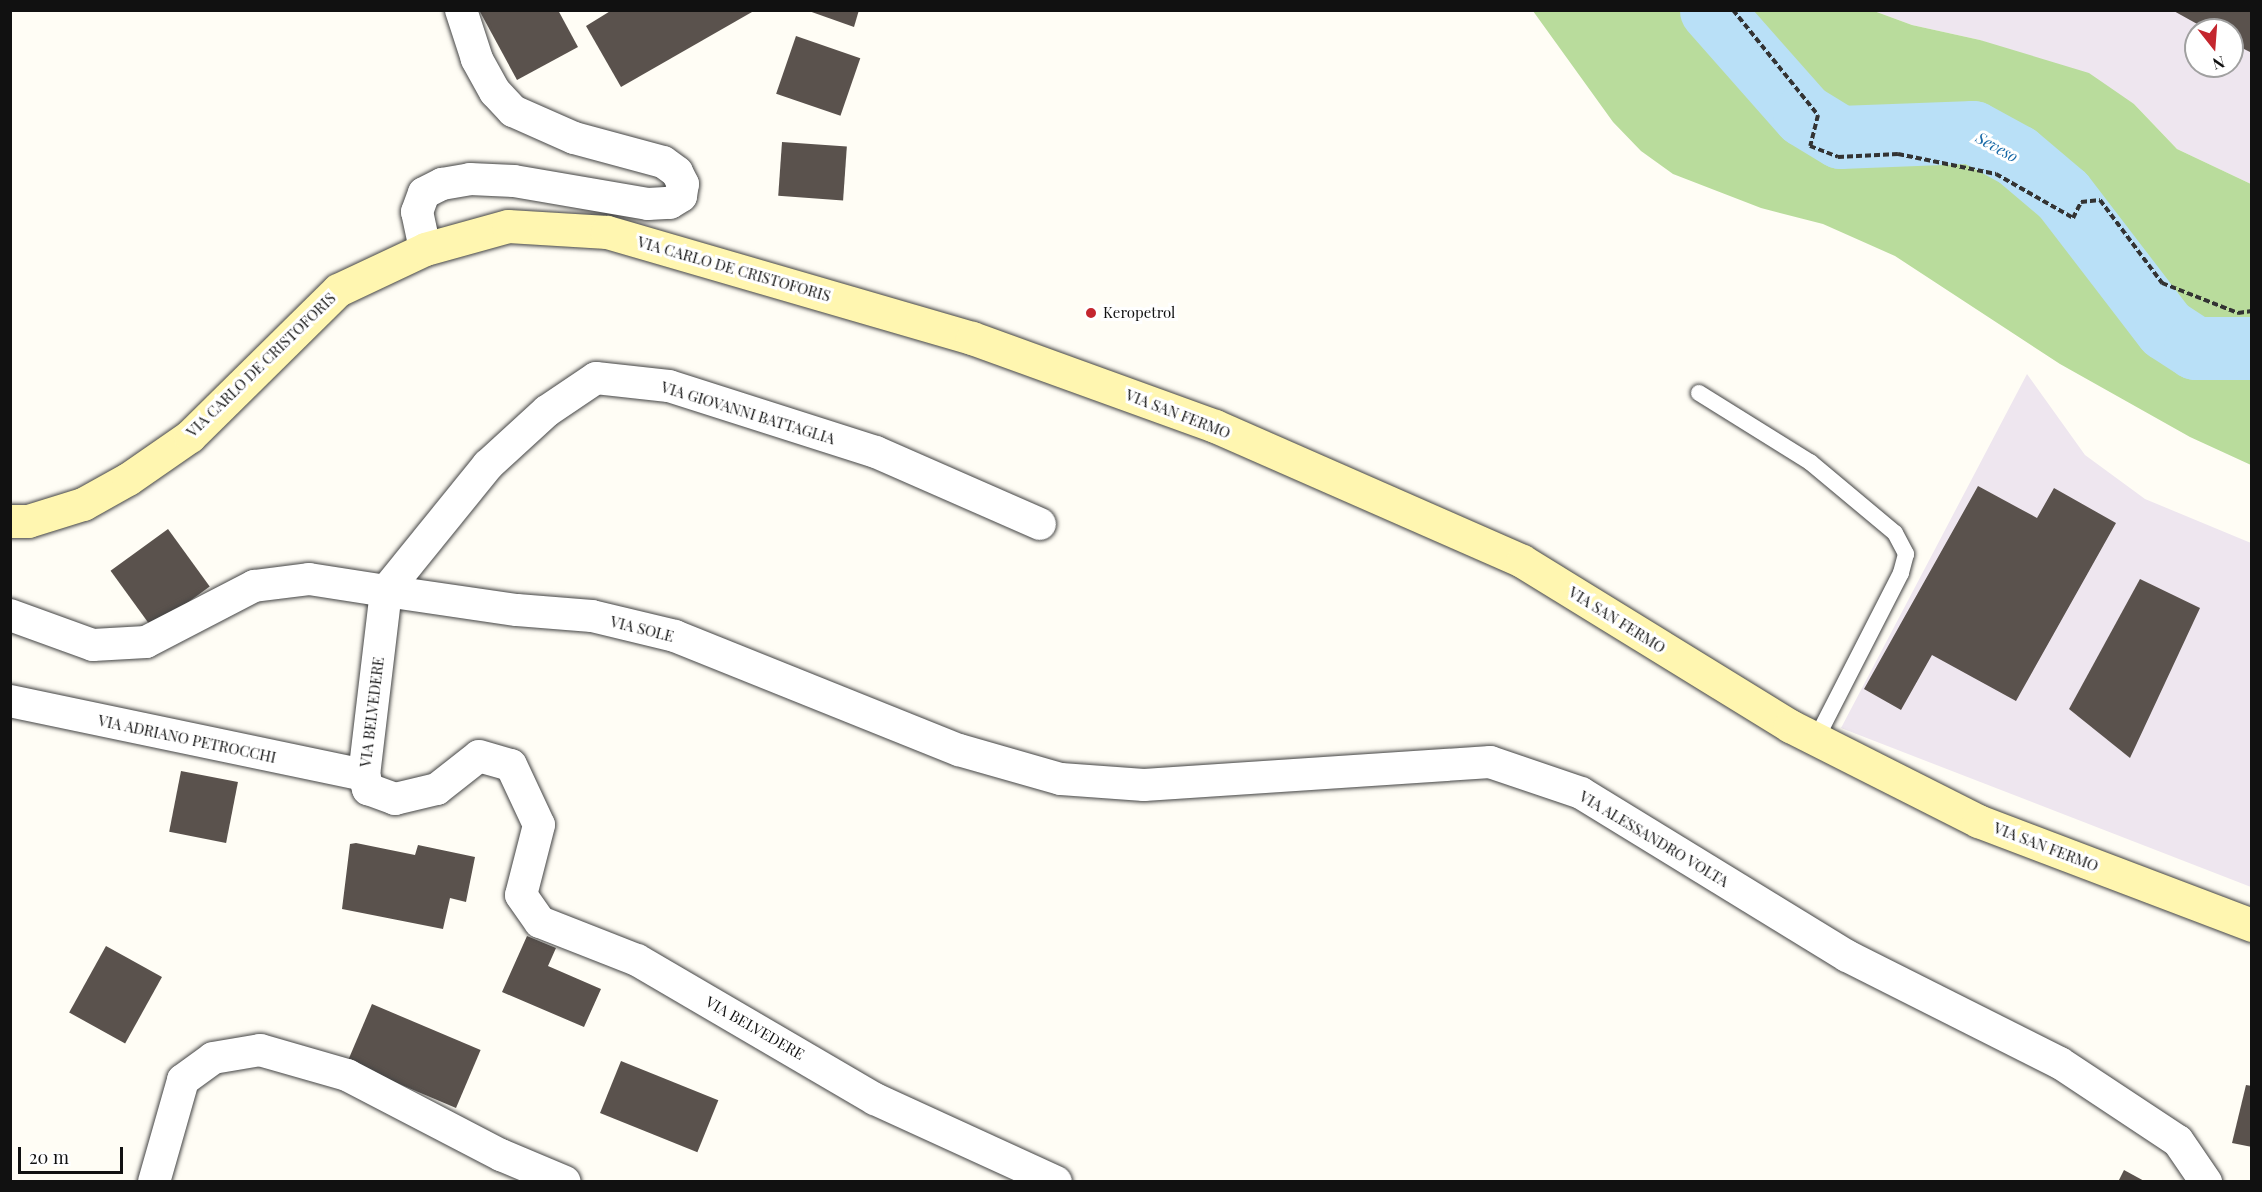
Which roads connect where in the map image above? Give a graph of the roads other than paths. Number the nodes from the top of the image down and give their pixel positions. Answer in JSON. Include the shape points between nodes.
{"nodes":[{"id":1,"x":461,"y":10,"type":"edge"},
{"id":2,"x":425,"y":249,"type":"junction"},
{"id":3,"x":972,"y":338,"type":"joint"},
{"id":4,"x":1699,"y":393,"type":"dead end"},
{"id":5,"x":10,"y":521,"type":"edge"},
{"id":6,"x":1040,"y":524,"type":"dead end"},
{"id":7,"x":386,"y":591,"type":"junction"},
{"id":8,"x":10,"y":615,"type":"edge"},
{"id":9,"x":10,"y":701,"type":"edge"},
{"id":10,"x":885,"y":720,"type":"joint"},
{"id":11,"x":1816,"y":739,"type":"junction"},
{"id":12,"x":364,"y":775,"type":"junction"},
{"id":13,"x":2252,"y":924,"type":"edge"},
{"id":14,"x":154,"y":1182,"type":"edge"},
{"id":15,"x":565,"y":1182,"type":"edge"},
{"id":16,"x":1056,"y":1182,"type":"edge"},
{"id":17,"x":2206,"y":1182,"type":"edge"}],
"edges":[{"from":1,"to":2,"type":"street","via":[[477,59],[495,92],[513,111],[574,138],[663,162],[677,172],[683,184],[681,196],[670,203],[648,204],[514,181],[470,179],[442,184],[424,193],[417,213]]},
{"from":2,"to":3,"type":"main road","name":"VIA CARLO DE CRISTOFORIS","via":[[508,226],[607,232]]},
{"from":2,"to":5,"type":"main road","name":"VIA CARLO DE CRISTOFORIS","via":[[338,290],[190,436],[128,479],[83,504],[28,521]]},
{"from":3,"to":11,"type":"main road","name":"VIA SAN FERMO","via":[[1215,426],[1522,561]]},
{"from":4,"to":11,"type":"lane","via":[[1810,462],[1895,533],[1906,554],[1902,573]]},
{"from":6,"to":7,"type":"street","name":"VIA GIOVANNI BATTAGLIA","via":[[876,452],[669,386],[596,378],[547,411],[488,465]]},
{"from":7,"to":8,"type":"street","via":[[309,579],[254,586],[146,642],[93,645]]},
{"from":7,"to":10,"type":"street","name":"VIA SOLE","via":[[517,610],[592,616],[675,636]]},
{"from":7,"to":12,"type":"street","name":"VIA BELVEDERE"},
{"from":9,"to":12,"type":"street","name":"VIA ADRIANO PETROCCHI"},
{"from":10,"to":17,"type":"street","name":"VIA ALESSANDRO VOLTA","via":[[959,750],[1061,779],[1156,784],[1490,762],[1581,793],[1847,956],[2060,1063],[2178,1141]]},
{"from":11,"to":13,"type":"main road","name":"VIA SAN FERMO","via":[[1978,821]]},
{"from":12,"to":16,"type":"street","name":"VIA BELVEDERE","via":[[368,789],[395,799],[437,789],[479,756],[511,765],[539,825],[521,895],[540,922],[637,960],[875,1099]]},
{"from":14,"to":15,"type":"street","via":[[183,1080],[213,1058],[260,1050],[347,1075],[501,1155]]}]}
